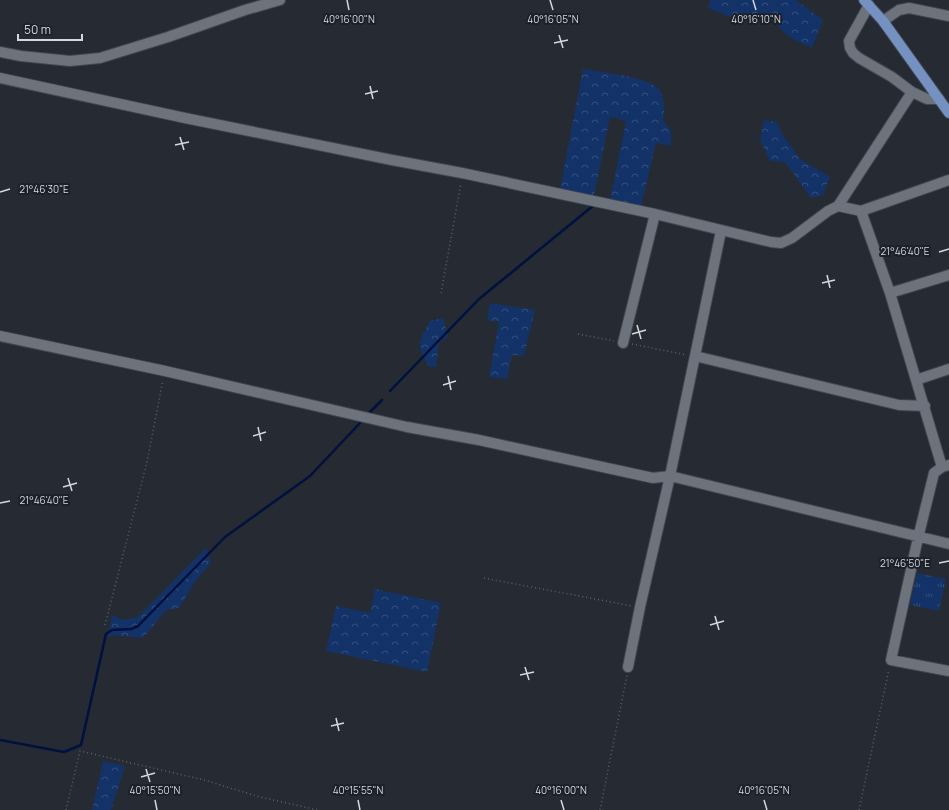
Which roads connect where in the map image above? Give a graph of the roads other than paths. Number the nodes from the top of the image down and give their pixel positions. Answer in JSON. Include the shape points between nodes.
{"nodes":[{"id":1,"x":280,"y":0,"type":"edge"},
{"id":2,"x":866,"y":2,"type":"edge"},
{"id":3,"x":949,"y":16,"type":"edge"},
{"id":4,"x":883,"y":21,"type":"junction"},
{"id":5,"x":0,"y":52,"type":"edge"},
{"id":6,"x":0,"y":78,"type":"edge"},
{"id":7,"x":912,"y":92,"type":"junction"},
{"id":8,"x":939,"y":99,"type":"junction"},
{"id":9,"x":949,"y":113,"type":"edge"},
{"id":10,"x":949,"y":180,"type":"edge"},
{"id":11,"x":838,"y":206,"type":"junction"},
{"id":12,"x":861,"y":210,"type":"junction"},
{"id":13,"x":655,"y":214,"type":"junction"},
{"id":14,"x":721,"y":231,"type":"junction"},
{"id":15,"x":949,"y":275,"type":"edge"},
{"id":16,"x":890,"y":293,"type":"junction"},
{"id":17,"x":0,"y":336,"type":"edge"},
{"id":18,"x":624,"y":343,"type":"road end"},
{"id":19,"x":695,"y":356,"type":"junction"},
{"id":20,"x":949,"y":369,"type":"edge"},
{"id":21,"x":916,"y":380,"type":"junction"},
{"id":22,"x":925,"y":406,"type":"junction"},
{"id":23,"x":945,"y":466,"type":"edge"},
{"id":24,"x":670,"y":476,"type":"junction"},
{"id":25,"x":918,"y":538,"type":"junction"},
{"id":26,"x":949,"y":544,"type":"edge"},
{"id":27,"x":628,"y":667,"type":"road end"},
{"id":28,"x":949,"y":671,"type":"edge"}],
"edges":[{"from":1,"to":5,"type":"street","via":[[100,58],[70,60]]},
{"from":2,"to":4,"type":"main road"},
{"from":2,"to":7,"type":"street","via":[[849,41],[850,48],[859,58]]},
{"from":3,"to":4,"type":"street","via":[[909,8],[899,10]]},
{"from":4,"to":8,"type":"main road"},
{"from":6,"to":13,"type":"street"},
{"from":7,"to":8,"type":"street","via":[[926,98]]},
{"from":7,"to":11,"type":"street"},
{"from":8,"to":9,"type":"main road"},
{"from":10,"to":12,"type":"street"},
{"from":11,"to":12,"type":"street"},
{"from":11,"to":14,"type":"street","via":[[781,243]]},
{"from":12,"to":16,"type":"street"},
{"from":13,"to":14,"type":"street"},
{"from":13,"to":18,"type":"street"},
{"from":14,"to":19,"type":"street"},
{"from":15,"to":16,"type":"street"},
{"from":16,"to":21,"type":"street"},
{"from":17,"to":24,"type":"street","via":[[165,370],[406,427],[479,440],[653,478]]},
{"from":19,"to":22,"type":"street","via":[[899,405]]},
{"from":19,"to":24,"type":"street"},
{"from":20,"to":21,"type":"street"},
{"from":21,"to":22,"type":"street"},
{"from":22,"to":23,"type":"street"},
{"from":23,"to":25,"type":"street","via":[[934,473]]},
{"from":24,"to":25,"type":"street"},
{"from":24,"to":27,"type":"street"},
{"from":25,"to":26,"type":"street"},
{"from":25,"to":28,"type":"street","via":[[891,660]]}]}
